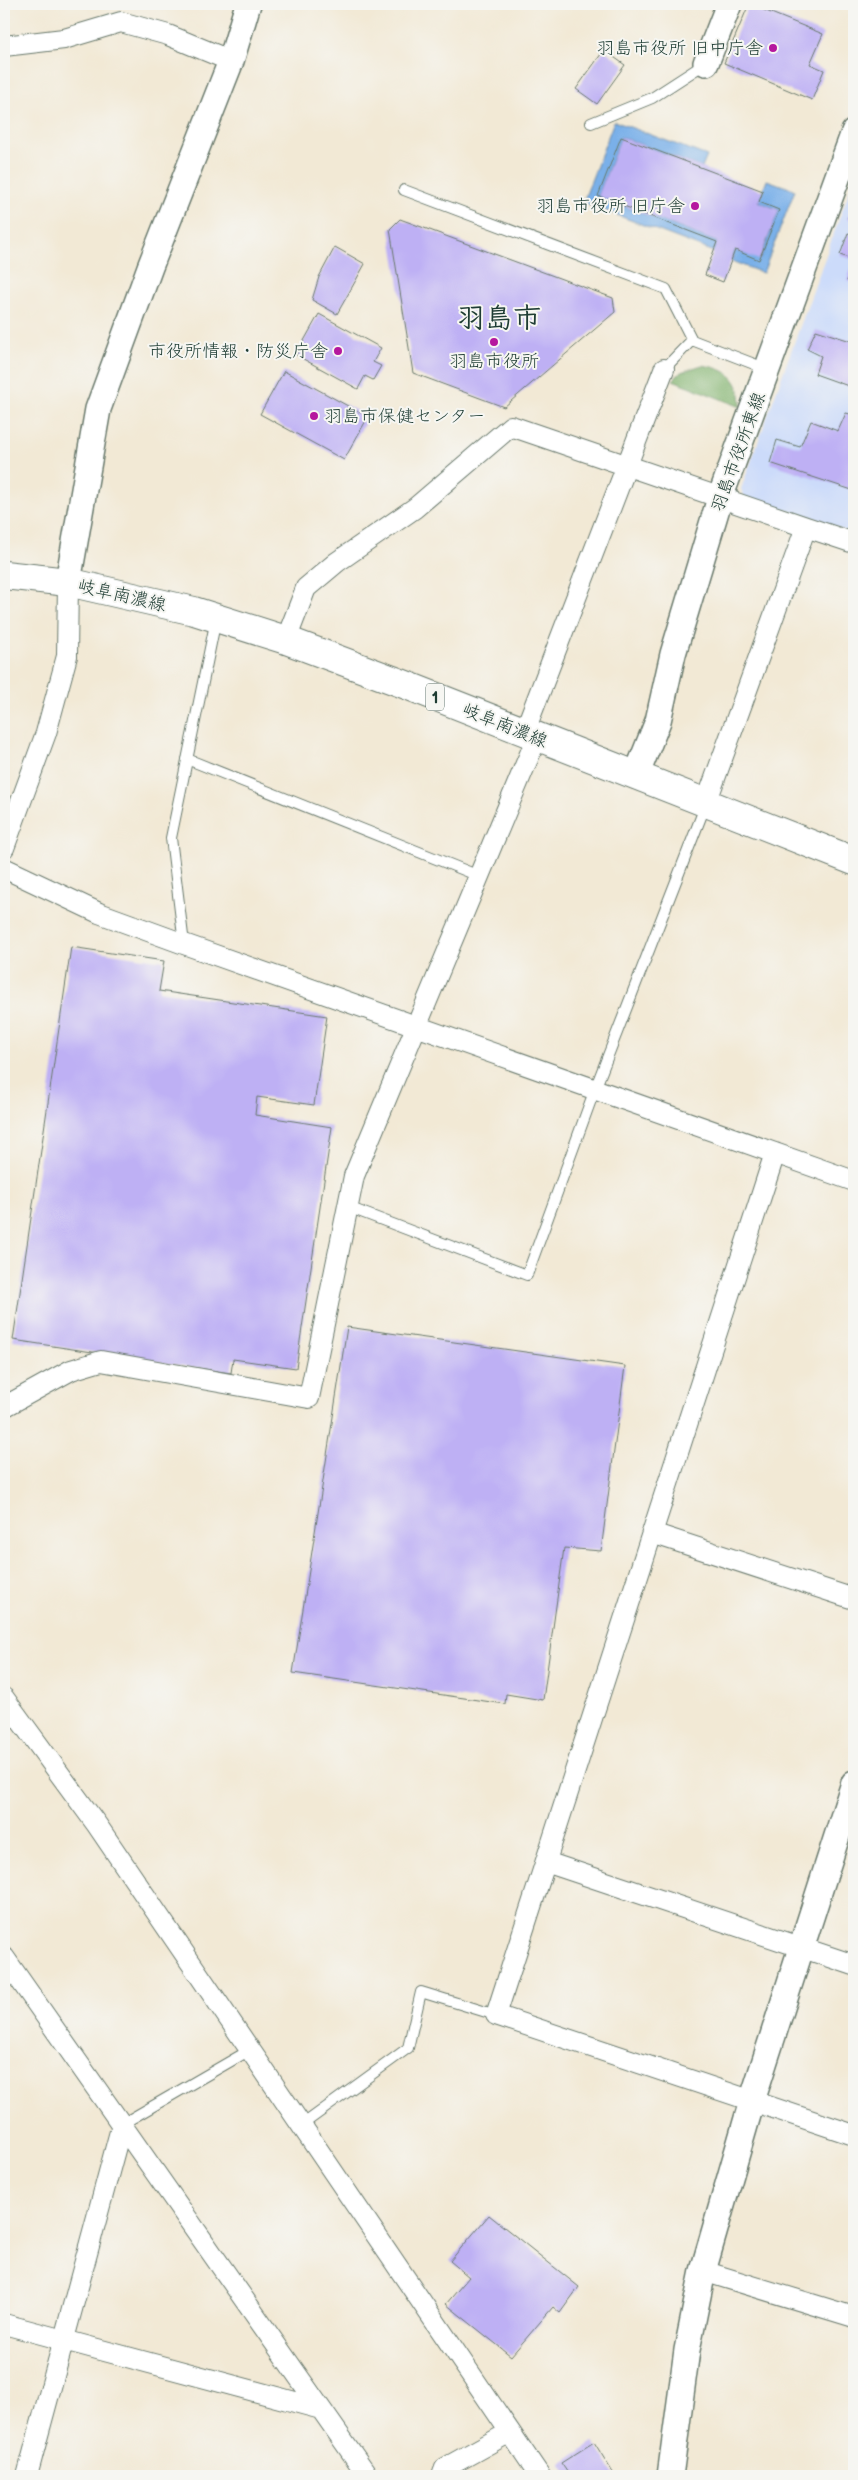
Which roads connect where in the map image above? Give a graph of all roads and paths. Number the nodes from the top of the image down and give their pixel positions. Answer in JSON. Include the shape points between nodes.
{"nodes":[{"id":1,"x":248,"y":4,"type":"edge"},
{"id":2,"x":729,"y":4,"type":"edge"},
{"id":3,"x":4,"y":46,"type":"edge"},
{"id":4,"x":231,"y":61,"type":"junction"},
{"id":5,"x":706,"y":64,"type":"joint"},
{"id":6,"x":591,"y":123,"type":"dead end"},
{"id":7,"x":854,"y":132,"type":"edge"},
{"id":8,"x":404,"y":190,"type":"dead end"},
{"id":9,"x":692,"y":340,"type":"junction"},
{"id":10,"x":664,"y":369,"type":"joint"},
{"id":11,"x":768,"y":369,"type":"junction"},
{"id":12,"x":626,"y":464,"type":"junction"},
{"id":13,"x":720,"y":498,"type":"junction"},
{"id":14,"x":806,"y":527,"type":"junction"},
{"id":15,"x":854,"y":543,"type":"edge"},
{"id":16,"x":4,"y":576,"type":"edge"},
{"id":17,"x":68,"y":582,"type":"junction"},
{"id":18,"x":216,"y":619,"type":"junction"},
{"id":19,"x":286,"y":640,"type":"junction"},
{"id":20,"x":530,"y":735,"type":"junction"},
{"id":21,"x":187,"y":759,"type":"junction"},
{"id":22,"x":636,"y":776,"type":"junction"},
{"id":23,"x":706,"y":803,"type":"junction"},
{"id":24,"x":4,"y":848,"type":"edge"},
{"id":25,"x":854,"y":861,"type":"edge"},
{"id":26,"x":4,"y":868,"type":"edge"},
{"id":27,"x":479,"y":876,"type":"junction"},
{"id":28,"x":184,"y":944,"type":"junction"},
{"id":29,"x":416,"y":1025,"type":"junction"},
{"id":30,"x":595,"y":1089,"type":"junction"},
{"id":31,"x":775,"y":1153,"type":"junction"},
{"id":32,"x":854,"y":1181,"type":"edge"},
{"id":33,"x":348,"y":1207,"type":"junction"},
{"id":34,"x":4,"y":1407,"type":"edge"},
{"id":35,"x":652,"y":1533,"type":"junction"},
{"id":36,"x":854,"y":1598,"type":"edge"},
{"id":37,"x":4,"y":1698,"type":"edge"},
{"id":38,"x":854,"y":1783,"type":"edge"},
{"id":39,"x":546,"y":1862,"type":"junction"},
{"id":40,"x":800,"y":1946,"type":"junction"},
{"id":41,"x":4,"y":1958,"type":"edge"},
{"id":42,"x":854,"y":1965,"type":"edge"},
{"id":43,"x":496,"y":2015,"type":"junction"},
{"id":44,"x":250,"y":2050,"type":"junction"},
{"id":45,"x":752,"y":2101,"type":"junction"},
{"id":46,"x":122,"y":2124,"type":"junction"},
{"id":47,"x":302,"y":2125,"type":"junction"},
{"id":48,"x":854,"y":2135,"type":"edge"},
{"id":49,"x":704,"y":2271,"type":"junction"},
{"id":50,"x":854,"y":2317,"type":"edge"},
{"id":51,"x":4,"y":2324,"type":"edge"},
{"id":52,"x":64,"y":2340,"type":"junction"},
{"id":53,"x":321,"y":2409,"type":"junction"},
{"id":54,"x":510,"y":2432,"type":"junction"},
{"id":55,"x":27,"y":2476,"type":"edge"},
{"id":56,"x":368,"y":2476,"type":"edge"},
{"id":57,"x":442,"y":2476,"type":"edge"},
{"id":58,"x":540,"y":2476,"type":"edge"},
{"id":59,"x":670,"y":2476,"type":"edge"}],
"edges":[{"from":1,"to":4,"type":"street"},
{"from":2,"to":5,"type":"street"},
{"from":3,"to":4,"type":"street","via":[[64,38],[121,22],[168,35]]},
{"from":4,"to":17,"type":"street","via":[[98,409]]},
{"from":5,"to":6,"type":"lane","via":[[652,98]]},
{"from":7,"to":11,"type":"street","name":"羽島市役所東線"},
{"from":8,"to":9,"type":"lane","via":[[666,289]]},
{"from":9,"to":10,"type":"lane"},
{"from":9,"to":11,"type":"lane"},
{"from":10,"to":12,"type":"street"},
{"from":11,"to":13,"type":"street","name":"羽島市役所東線"},
{"from":12,"to":13,"type":"street"},
{"from":12,"to":19,"type":"street","via":[[511,426],[415,508],[337,562],[306,588]]},
{"from":12,"to":20,"type":"street"},
{"from":13,"to":14,"type":"street"},
{"from":13,"to":22,"type":"street","name":"羽島市役所東線","via":[[673,654],[658,721]]},
{"from":14,"to":15,"type":"street"},
{"from":14,"to":23,"type":"street"},
{"from":16,"to":17,"type":"main road","name":"岐阜南濃線","number":"1"},
{"from":17,"to":18,"type":"main road","name":"岐阜南濃線","number":"1"},
{"from":17,"to":24,"type":"street","via":[[67,656],[46,733]]},
{"from":18,"to":19,"type":"main road","name":"岐阜南濃線","number":"1"},
{"from":18,"to":21,"type":"lane"},
{"from":19,"to":20,"type":"main road","name":"岐阜南濃線","number":"1"},
{"from":20,"to":22,"type":"main road","name":"岐阜南濃線","number":"1"},
{"from":20,"to":27,"type":"street"},
{"from":21,"to":27,"type":"lane"},
{"from":21,"to":28,"type":"lane","via":[[171,838]]},
{"from":22,"to":23,"type":"main road","name":"岐阜南濃線","number":"1"},
{"from":23,"to":25,"type":"main road","name":"岐阜南濃線","number":"1"},
{"from":23,"to":30,"type":"lane"},
{"from":26,"to":28,"type":"street","via":[[99,913]]},
{"from":27,"to":29,"type":"street"},
{"from":28,"to":29,"type":"street"},
{"from":29,"to":30,"type":"street"},
{"from":29,"to":33,"type":"street","via":[[354,1176]]},
{"from":30,"to":31,"type":"street"},
{"from":30,"to":33,"type":"lane","via":[[527,1275]]},
{"from":31,"to":32,"type":"street"},
{"from":31,"to":35,"type":"street"},
{"from":33,"to":34,"type":"street","via":[[309,1398],[101,1361],[71,1370]]},
{"from":35,"to":36,"type":"street"},
{"from":35,"to":39,"type":"street"},
{"from":37,"to":44,"type":"street","via":[[97,1826]]},
{"from":38,"to":40,"type":"street"},
{"from":39,"to":40,"type":"street"},
{"from":39,"to":43,"type":"street"},
{"from":40,"to":42,"type":"street"},
{"from":40,"to":45,"type":"street"},
{"from":41,"to":46,"type":"street"},
{"from":43,"to":45,"type":"street"},
{"from":43,"to":47,"type":"lane","via":[[421,1992],[408,2048]]},
{"from":44,"to":46,"type":"lane"},
{"from":44,"to":47,"type":"street"},
{"from":45,"to":48,"type":"street"},
{"from":45,"to":49,"type":"street"},
{"from":46,"to":52,"type":"street"},
{"from":46,"to":53,"type":"street"},
{"from":47,"to":54,"type":"street"},
{"from":49,"to":50,"type":"street"},
{"from":49,"to":59,"type":"street","via":[[687,2350]]},
{"from":51,"to":52,"type":"street"},
{"from":52,"to":53,"type":"street"},
{"from":52,"to":55,"type":"street"},
{"from":53,"to":56,"type":"street"},
{"from":54,"to":57,"type":"street","via":[[445,2468]]},
{"from":54,"to":58,"type":"street"}]}
